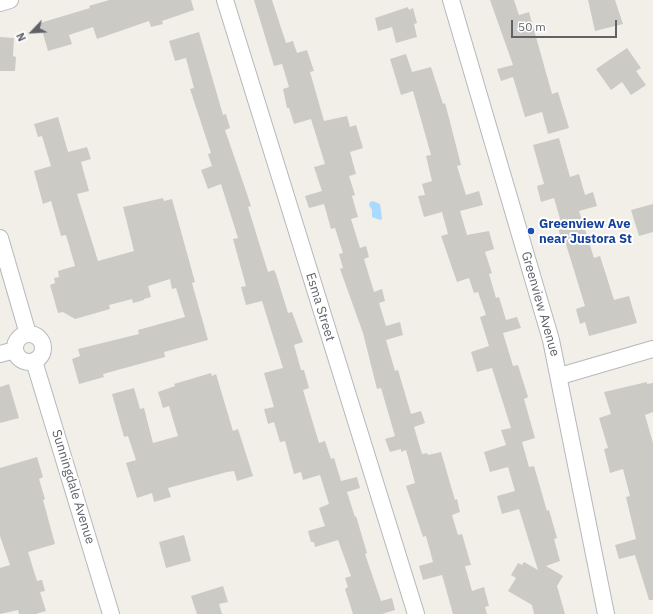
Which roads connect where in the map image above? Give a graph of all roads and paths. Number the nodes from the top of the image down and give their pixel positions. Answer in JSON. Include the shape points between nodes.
{"nodes":[{"id":1,"x":10,"y":0,"type":"edge"},
{"id":2,"x":225,"y":0,"type":"edge"},
{"id":3,"x":451,"y":0,"type":"edge"},
{"id":4,"x":0,"y":3,"type":"edge"},
{"id":5,"x":0,"y":238,"type":"edge"},
{"id":6,"x":28,"y":334,"type":"junction"},
{"id":7,"x":653,"y":349,"type":"edge"},
{"id":8,"x":8,"y":352,"type":"edge"},
{"id":9,"x":34,"y":361,"type":"junction"},
{"id":10,"x":560,"y":376,"type":"junction"},
{"id":11,"x":111,"y":614,"type":"edge"},
{"id":12,"x":416,"y":614,"type":"edge"},
{"id":13,"x":606,"y":614,"type":"edge"}],
"edges":[{"from":1,"to":4,"type":"street"},
{"from":2,"to":12,"type":"street","name":"Esma Street"},
{"from":3,"to":10,"type":"street","name":"Greenview Avenue"},
{"from":5,"to":6,"type":"street"},
{"from":6,"to":8,"type":"street","via":[[17,340]]},
{"from":6,"to":9,"type":"street","via":[[38,337],[43,346],[41,355]]},
{"from":7,"to":10,"type":"street"},
{"from":8,"to":9,"type":"street","via":[[23,361]]},
{"from":9,"to":11,"type":"street","name":"Sunningdale Avenue"},
{"from":10,"to":13,"type":"street","name":"Greenview Avenue"}]}
